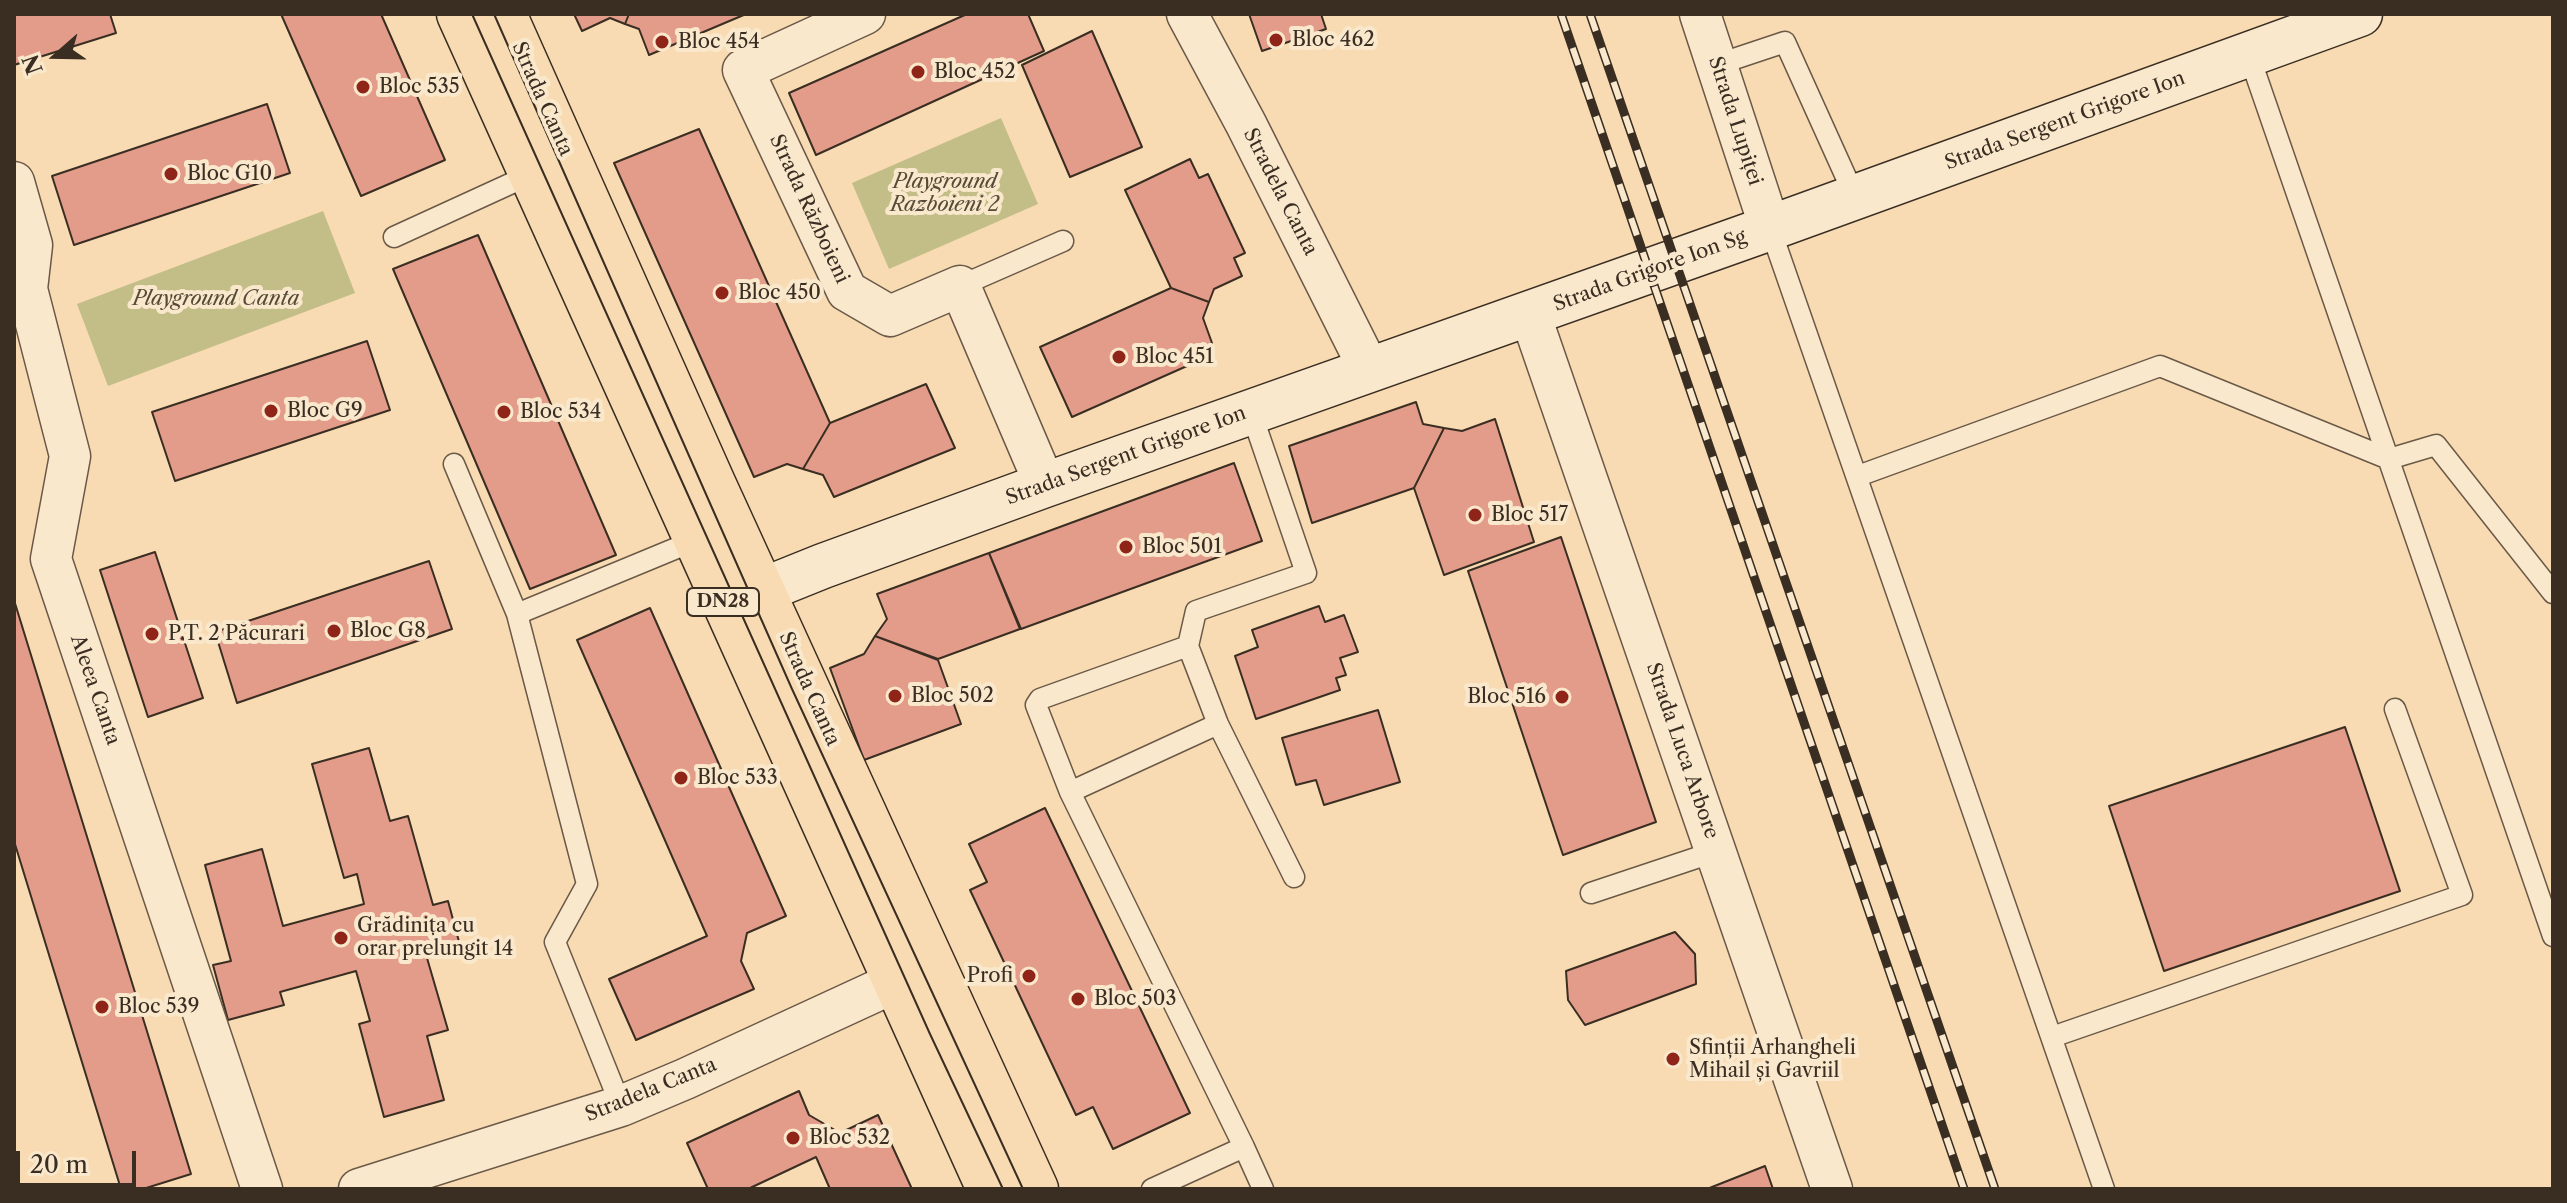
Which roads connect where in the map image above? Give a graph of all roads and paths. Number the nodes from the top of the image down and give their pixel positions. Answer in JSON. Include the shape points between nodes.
{"nodes":[{"id":1,"x":459,"y":14,"type":"edge"},
{"id":2,"x":504,"y":14,"type":"edge"},
{"id":3,"x":1187,"y":14,"type":"edge"},
{"id":4,"x":1700,"y":14,"type":"edge"},
{"id":5,"x":2360,"y":14,"type":"edge"},
{"id":6,"x":839,"y":19,"type":"edge"},
{"id":7,"x":2249,"y":55,"type":"junction"},
{"id":8,"x":1716,"y":65,"type":"junction"},
{"id":9,"x":549,"y":166,"type":"junction"},
{"id":10,"x":14,"y":182,"type":"edge"},
{"id":11,"x":1855,"y":197,"type":"junction"},
{"id":12,"x":1770,"y":228,"type":"junction"},
{"id":13,"x":394,"y":237,"type":"dead end"},
{"id":14,"x":1063,"y":241,"type":"dead end"},
{"id":15,"x":960,"y":286,"type":"junction"},
{"id":16,"x":1530,"y":314,"type":"junction"},
{"id":17,"x":1370,"y":371,"type":"junction"},
{"id":18,"x":1251,"y":412,"type":"junction"},
{"id":19,"x":2389,"y":459,"type":"junction"},
{"id":20,"x":454,"y":464,"type":"dead end"},
{"id":21,"x":1858,"y":476,"type":"junction"},
{"id":22,"x":1045,"y":485,"type":"junction"},
{"id":23,"x":696,"y":540,"type":"junction"},
{"id":24,"x":2553,"y":593,"type":"edge"},
{"id":25,"x":744,"y":598,"type":"junction"},
{"id":26,"x":517,"y":614,"type":"junction"},
{"id":27,"x":1188,"y":646,"type":"junction"},
{"id":28,"x":2395,"y":709,"type":"dead end"},
{"id":29,"x":1218,"y":724,"type":"junction"},
{"id":30,"x":1070,"y":792,"type":"junction"},
{"id":31,"x":1717,"y":851,"type":"junction"},
{"id":32,"x":1294,"y":877,"type":"dead end"},
{"id":33,"x":1591,"y":893,"type":"dead end"},
{"id":34,"x":2553,"y":936,"type":"edge"},
{"id":35,"x":914,"y":974,"type":"junction"},
{"id":36,"x":2052,"y":1037,"type":"junction"},
{"id":37,"x":621,"y":1106,"type":"junction"},
{"id":38,"x":1244,"y":1147,"type":"junction"},
{"id":39,"x":262,"y":1189,"type":"edge"},
{"id":40,"x":359,"y":1189,"type":"edge"},
{"id":41,"x":989,"y":1189,"type":"edge"},
{"id":42,"x":1036,"y":1189,"type":"edge"},
{"id":43,"x":1152,"y":1189,"type":"edge"},
{"id":44,"x":1263,"y":1189,"type":"edge"},
{"id":45,"x":1832,"y":1189,"type":"edge"},
{"id":46,"x":2104,"y":1189,"type":"edge"}],
"edges":[{"from":1,"to":9,"type":"main road","name":"Strada Canta","number":"DN28"},
{"from":2,"to":9,"type":"main road","name":"Strada Canta","number":"DN28"},
{"from":3,"to":17,"type":"street","name":"Stradela Canta"},
{"from":4,"to":8,"type":"street","name":"Strada Lupiței"},
{"from":5,"to":7,"type":"street","name":"Strada Sergent Grigore Ion"},
{"from":6,"to":15,"type":"street","name":"Strada Războieni","via":[[743,70],[847,291],[890,316]]},
{"from":7,"to":11,"type":"street","name":"Strada Sergent Grigore Ion"},
{"from":7,"to":19,"type":"lane"},
{"from":8,"to":11,"type":"lane","via":[[1785,42]]},
{"from":8,"to":12,"type":"street","name":"Strada Lupiței"},
{"from":9,"to":13,"type":"lane"},
{"from":9,"to":23,"type":"main road","name":"Strada Canta","number":"DN28"},
{"from":9,"to":25,"type":"main road","name":"Strada Canta","number":"DN28"},
{"from":10,"to":39,"type":"street","name":"Aleea Canta","via":[[32,245],[27,289],[70,456],[51,559]]},
{"from":11,"to":12,"type":"street","name":"Strada Sergent Grigore Ion"},
{"from":12,"to":16,"type":"street","name":"Strada Grigore Ion Sg"},
{"from":12,"to":21,"type":"lane"},
{"from":14,"to":15,"type":"lane"},
{"from":15,"to":22,"type":"street"},
{"from":16,"to":17,"type":"street","name":"Strada Sergent Grigore Ion"},
{"from":16,"to":31,"type":"street","name":"Strada Luca Arbore"},
{"from":17,"to":18,"type":"street","name":"Strada Sergent Grigore Ion"},
{"from":18,"to":22,"type":"street","name":"Strada Sergent Grigore Ion"},
{"from":18,"to":27,"type":"lane","via":[[1306,573],[1196,611]]},
{"from":19,"to":21,"type":"lane","via":[[2160,366]]},
{"from":19,"to":24,"type":"lane","via":[[2436,445]]},
{"from":19,"to":34,"type":"lane"},
{"from":20,"to":26,"type":"lane"},
{"from":21,"to":36,"type":"lane"},
{"from":22,"to":25,"type":"street","name":"Strada Sergent Grigore Ion"},
{"from":23,"to":25,"type":"main road","name":"Strada Canta","number":"DN28"},
{"from":23,"to":26,"type":"lane"},
{"from":25,"to":35,"type":"main road","name":"Strada Canta","number":"DN28"},
{"from":26,"to":37,"type":"lane","via":[[587,884],[555,942]]},
{"from":27,"to":29,"type":"lane"},
{"from":27,"to":30,"type":"lane","via":[[1040,699],[1036,705]]},
{"from":28,"to":36,"type":"lane","via":[[2462,895]]},
{"from":29,"to":30,"type":"lane"},
{"from":29,"to":32,"type":"lane"},
{"from":30,"to":38,"type":"lane"},
{"from":31,"to":33,"type":"lane"},
{"from":31,"to":45,"type":"street","name":"Strada Luca Arbore"},
{"from":35,"to":37,"type":"street","name":"Stradela Canta"},
{"from":35,"to":41,"type":"main road","name":"Strada Canta","number":"DN28"},
{"from":35,"to":42,"type":"main road","name":"Strada Canta","number":"DN28"},
{"from":36,"to":46,"type":"lane"},
{"from":37,"to":40,"type":"street","name":"Stradela Canta"},
{"from":38,"to":43,"type":"lane"},
{"from":38,"to":44,"type":"lane"}]}
